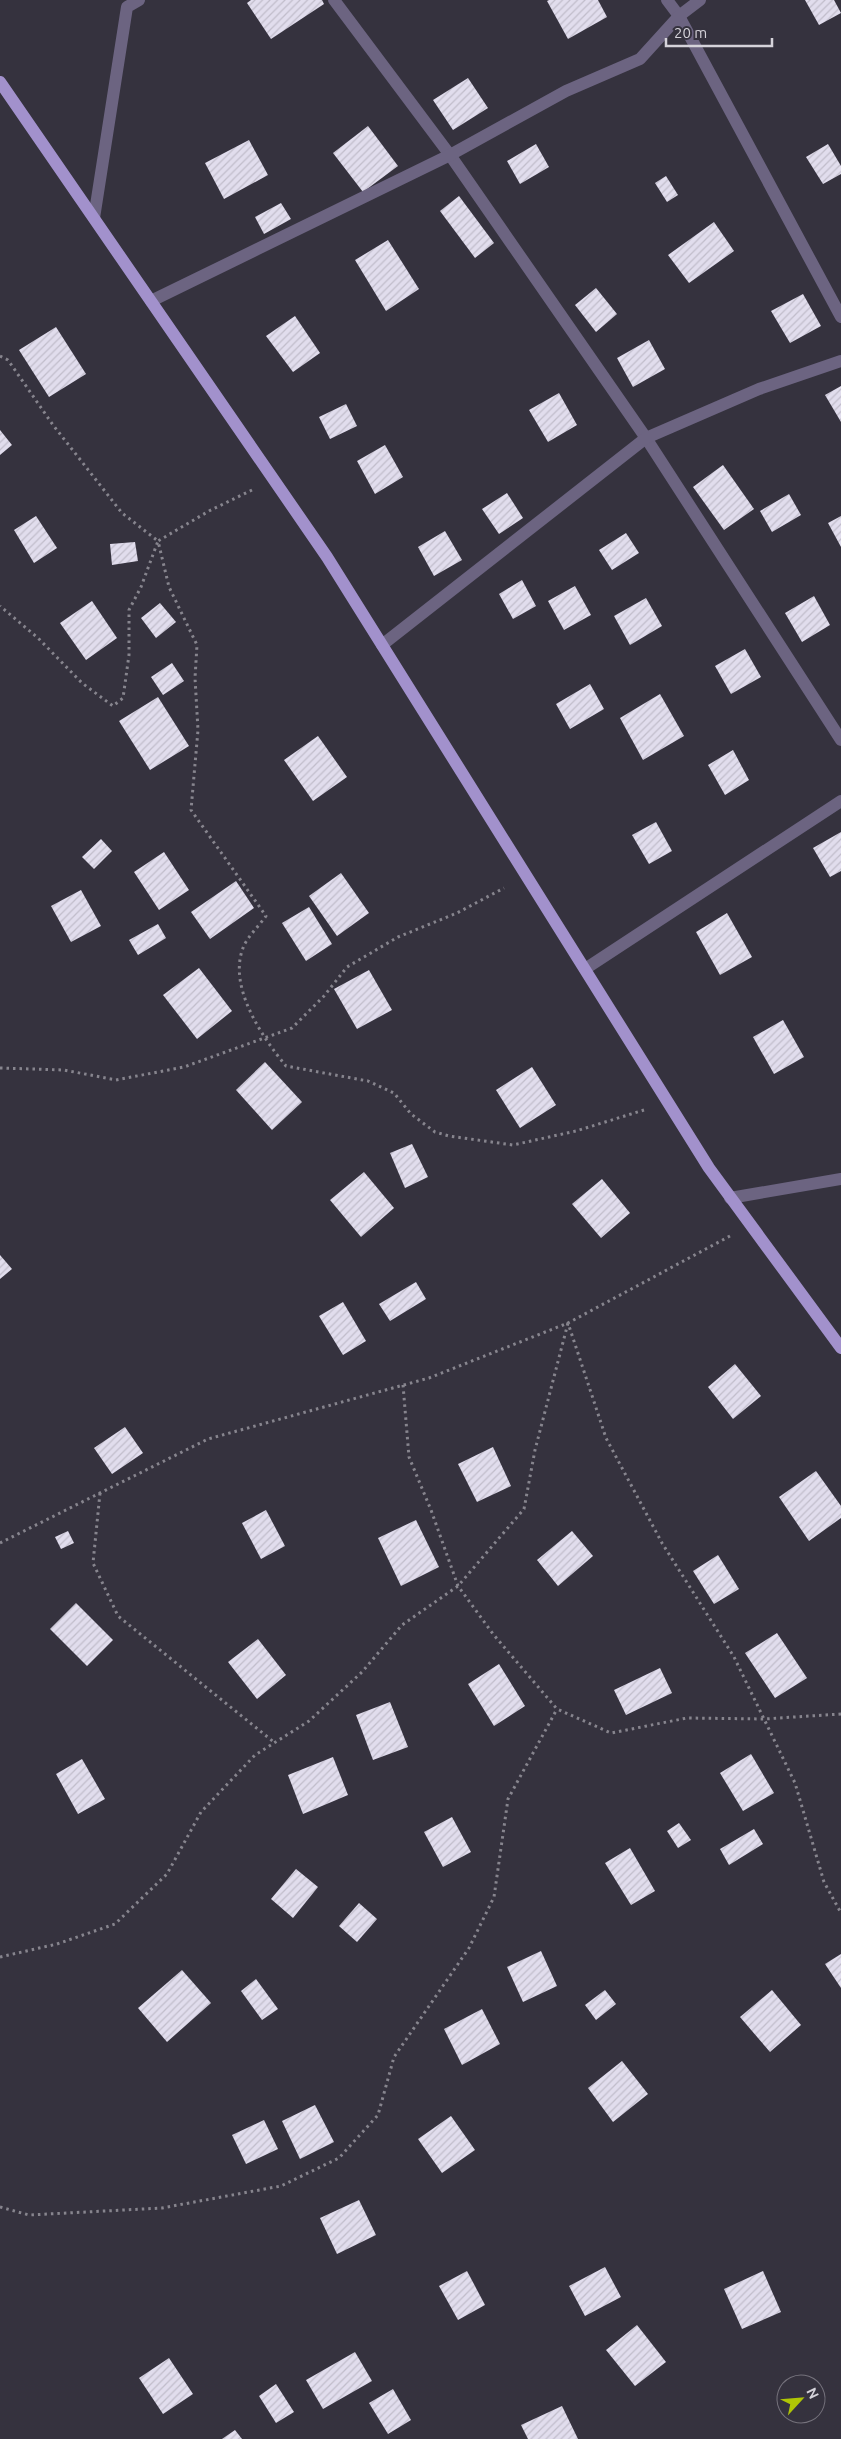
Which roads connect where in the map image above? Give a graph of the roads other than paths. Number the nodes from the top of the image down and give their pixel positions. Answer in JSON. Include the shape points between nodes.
{"nodes":[{"id":1,"x":139,"y":0,"type":"edge"},
{"id":2,"x":334,"y":0,"type":"edge"},
{"id":3,"x":667,"y":0,"type":"edge"},
{"id":4,"x":700,"y":0,"type":"edge"},
{"id":5,"x":679,"y":16,"type":"junction"},
{"id":6,"x":0,"y":82,"type":"edge"},
{"id":7,"x":450,"y":156,"type":"junction"},
{"id":8,"x":94,"y":218,"type":"junction"},
{"id":9,"x":151,"y":301,"type":"junction"},
{"id":10,"x":841,"y":317,"type":"edge"},
{"id":11,"x":841,"y":360,"type":"edge"},
{"id":12,"x":646,"y":438,"type":"junction"},
{"id":13,"x":382,"y":645,"type":"junction"},
{"id":14,"x":841,"y":740,"type":"edge"},
{"id":15,"x":841,"y":801,"type":"edge"},
{"id":16,"x":585,"y":969,"type":"junction"},
{"id":17,"x":841,"y":1179,"type":"edge"},
{"id":18,"x":730,"y":1198,"type":"junction"},
{"id":19,"x":841,"y":1348,"type":"edge"}],
"edges":[{"from":1,"to":8,"type":"street","via":[[127,7]]},
{"from":2,"to":7,"type":"street"},
{"from":3,"to":5,"type":"street"},
{"from":4,"to":5,"type":"street"},
{"from":5,"to":7,"type":"street","via":[[640,59],[566,91]]},
{"from":5,"to":10,"type":"street"},
{"from":6,"to":8,"type":"main road"},
{"from":7,"to":9,"type":"street"},
{"from":7,"to":12,"type":"street"},
{"from":8,"to":9,"type":"main road"},
{"from":9,"to":13,"type":"main road","via":[[327,557]]},
{"from":11,"to":12,"type":"street","via":[[759,389]]},
{"from":12,"to":13,"type":"street"},
{"from":12,"to":14,"type":"street"},
{"from":13,"to":16,"type":"main road"},
{"from":15,"to":16,"type":"street"},
{"from":16,"to":18,"type":"main road","via":[[708,1168]]},
{"from":17,"to":18,"type":"street"},
{"from":18,"to":19,"type":"main road"}]}
